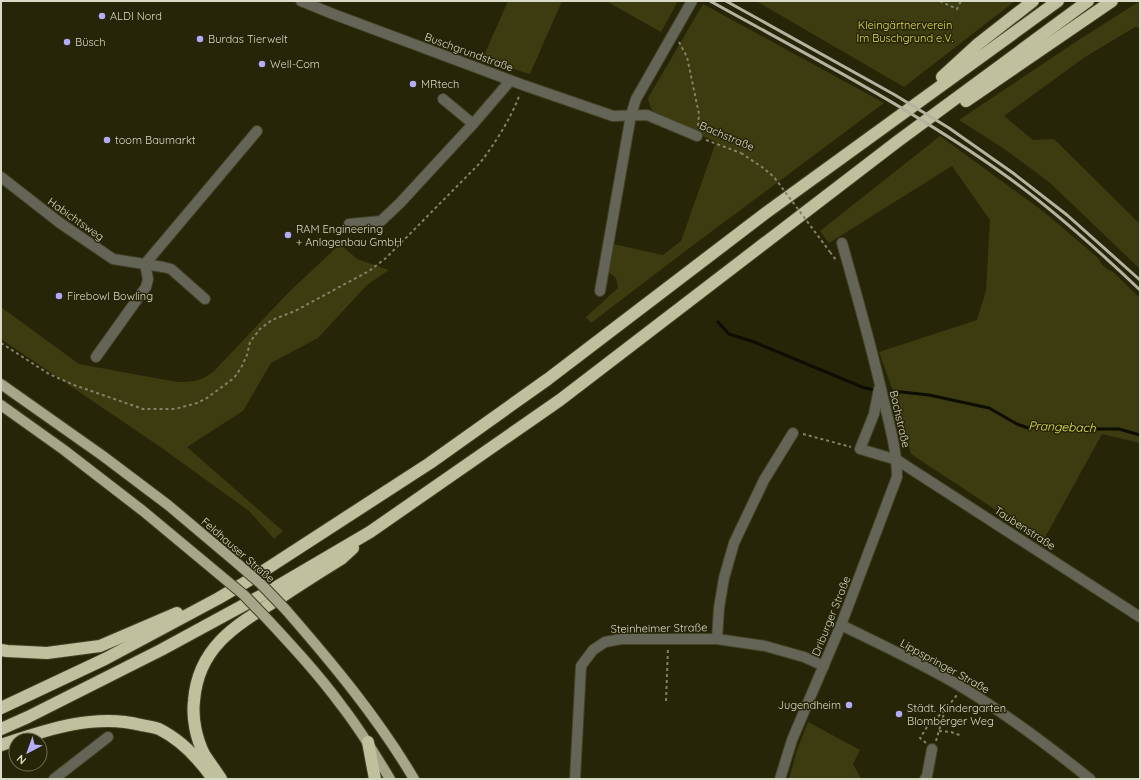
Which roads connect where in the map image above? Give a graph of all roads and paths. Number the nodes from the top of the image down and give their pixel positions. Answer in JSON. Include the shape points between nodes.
{"nodes":[{"id":1,"x":301,"y":1,"type":"edge"},
{"id":2,"x":692,"y":1,"type":"edge"},
{"id":3,"x":940,"y":1,"type":"edge"},
{"id":4,"x":961,"y":1,"type":"edge"},
{"id":5,"x":1033,"y":1,"type":"edge"},
{"id":6,"x":1058,"y":1,"type":"edge"},
{"id":7,"x":1088,"y":1,"type":"edge"},
{"id":8,"x":1112,"y":1,"type":"edge"},
{"id":9,"x":675,"y":32,"type":"junction"},
{"id":10,"x":510,"y":80,"type":"junction"},
{"id":11,"x":523,"y":85,"type":"junction"},
{"id":12,"x":443,"y":99,"type":"dead end"},
{"id":13,"x":631,"y":114,"type":"junction"},
{"id":14,"x":647,"y":115,"type":"joint"},
{"id":15,"x":902,"y":115,"type":"junction"},
{"id":16,"x":473,"y":124,"type":"junction"},
{"id":17,"x":257,"y":131,"type":"dead end"},
{"id":18,"x":696,"y":136,"type":"junction"},
{"id":19,"x":898,"y":141,"type":"junction"},
{"id":20,"x":1,"y":177,"type":"edge"},
{"id":21,"x":349,"y":224,"type":"dead end"},
{"id":22,"x":842,"y":243,"type":"dead end"},
{"id":23,"x":830,"y":252,"type":"dead end"},
{"id":24,"x":145,"y":264,"type":"junction"},
{"id":25,"x":600,"y":291,"type":"dead end"},
{"id":26,"x":205,"y":299,"type":"dead end"},
{"id":27,"x":1,"y":343,"type":"edge"},
{"id":28,"x":96,"y":357,"type":"dead end"},
{"id":29,"x":1,"y":384,"type":"edge"},
{"id":30,"x":880,"y":384,"type":"junction"},
{"id":31,"x":1,"y":405,"type":"edge"},
{"id":32,"x":793,"y":433,"type":"joint"},
{"id":33,"x":860,"y":449,"type":"junction"},
{"id":34,"x":897,"y":460,"type":"junction"},
{"id":35,"x":370,"y":532,"type":"junction"},
{"id":36,"x":219,"y":598,"type":"junction"},
{"id":37,"x":1140,"y":617,"type":"edge"},
{"id":38,"x":841,"y":625,"type":"junction"},
{"id":39,"x":668,"y":639,"type":"junction"},
{"id":40,"x":718,"y":639,"type":"junction"},
{"id":41,"x":1,"y":650,"type":"edge"},
{"id":42,"x":824,"y":666,"type":"junction"},
{"id":43,"x":964,"y":689,"type":"junction"},
{"id":44,"x":666,"y":701,"type":"dead end"},
{"id":45,"x":1,"y":708,"type":"edge"},
{"id":46,"x":945,"y":710,"type":"junction"},
{"id":47,"x":1,"y":729,"type":"edge"},
{"id":48,"x":939,"y":731,"type":"junction"},
{"id":49,"x":962,"y":736,"type":"dead end"},
{"id":50,"x":108,"y":737,"type":"dead end"},
{"id":51,"x":368,"y":742,"type":"junction"},
{"id":52,"x":1,"y":745,"type":"edge"},
{"id":53,"x":932,"y":749,"type":"junction"},
{"id":54,"x":54,"y":779,"type":"edge"},
{"id":55,"x":213,"y":779,"type":"edge"},
{"id":56,"x":221,"y":779,"type":"edge"},
{"id":57,"x":375,"y":779,"type":"edge"},
{"id":58,"x":390,"y":779,"type":"edge"},
{"id":59,"x":414,"y":779,"type":"edge"},
{"id":60,"x":575,"y":779,"type":"edge"},
{"id":61,"x":780,"y":779,"type":"edge"},
{"id":62,"x":925,"y":779,"type":"edge"},
{"id":63,"x":1090,"y":779,"type":"edge"}],
"edges":[{"from":1,"to":10,"type":"street","name":"Buschgrundstraße"},
{"from":2,"to":9,"type":"street"},
{"from":3,"to":4,"type":"path","via":[[957,9]]},
{"from":5,"to":15,"type":"highway","via":[[978,44]]},
{"from":6,"to":15,"type":"highway"},
{"from":7,"to":19,"type":"highway"},
{"from":8,"to":19,"type":"highway","via":[[963,103]]},
{"from":9,"to":13,"type":"street","via":[[636,99]]},
{"from":9,"to":18,"type":"path","via":[[687,57],[699,114]]},
{"from":10,"to":11,"type":"street","name":"Buschgrundstraße"},
{"from":10,"to":16,"type":"street"},
{"from":11,"to":13,"type":"street","name":"Buschgrundstraße","via":[[613,116]]},
{"from":11,"to":27,"type":"path","via":[[506,122],[480,163],[386,258],[369,271],[295,311],[272,320],[260,329],[250,342],[247,355],[234,378],[197,403],[175,409],[142,409],[49,374]]},
{"from":12,"to":16,"type":"street"},
{"from":13,"to":14,"type":"street","name":"Buschgrundstraße"},
{"from":13,"to":25,"type":"street"},
{"from":14,"to":18,"type":"street","name":"Bachstraße"},
{"from":15,"to":36,"type":"highway","via":[[767,212],[530,392],[430,463]]},
{"from":16,"to":21,"type":"street","via":[[381,222]]},
{"from":17,"to":24,"type":"street"},
{"from":18,"to":23,"type":"path","name":"Bachstraße","bridge":true,"via":[[741,153],[762,166],[774,177]]},
{"from":19,"to":35,"type":"highway","via":[[560,400]]},
{"from":20,"to":24,"type":"street","name":"Habichtsweg","via":[[60,223],[113,259]]},
{"from":22,"to":30,"type":"street","name":"Bachstraße","via":[[868,331]]},
{"from":24,"to":26,"type":"street","name":"Habichtsweg","via":[[171,269]]},
{"from":24,"to":28,"type":"street","via":[[148,279],[146,288]]},
{"from":29,"to":59,"type":"main road","name":"Feldhauser Straße","bridge":true,"via":[[168,505],[261,584],[319,648],[362,701]]},
{"from":30,"to":33,"type":"street","name":"Bachstraße","via":[[874,414]]},
{"from":30,"to":34,"type":"street","name":"Bachstraße"},
{"from":31,"to":51,"type":"main road","bridge":true,"via":[[137,506],[244,595],[305,661]]},
{"from":32,"to":33,"type":"path"},
{"from":32,"to":40,"type":"street","name":"Steinheimer Straße","via":[[764,480],[734,543],[724,578],[719,608]]},
{"from":33,"to":34,"type":"street","name":"Taubenstraße"},
{"from":34,"to":37,"type":"street","name":"Taubenstraße"},
{"from":34,"to":38,"type":"street","name":"Driburger Straße","via":[[897,477]]},
{"from":35,"to":47,"type":"highway","via":[[161,650]]},
{"from":35,"to":56,"type":"highway","via":[[341,559],[238,624],[222,638],[208,656],[195,689],[193,711],[204,753]]},
{"from":36,"to":41,"type":"highway","via":[[179,611],[100,646],[47,653]]},
{"from":36,"to":45,"type":"highway","via":[[105,659]]},
{"from":38,"to":42,"type":"street","name":"Driburger Straße"},
{"from":38,"to":43,"type":"street","name":"Lippspringer Straße"},
{"from":39,"to":40,"type":"street","name":"Steinheimer Straße"},
{"from":39,"to":44,"type":"path"},
{"from":39,"to":60,"type":"street","name":"Steinheimer Straße","via":[[621,639],[605,642],[593,650],[581,666]]},
{"from":40,"to":42,"type":"street","name":"Steinheimer Straße","via":[[765,646],[804,657]]},
{"from":42,"to":61,"type":"street","name":"Driburger Straße","via":[[792,740]]},
{"from":43,"to":46,"type":"path"},
{"from":43,"to":63,"type":"street","name":"Lippspringer Straße","via":[[1029,732]]},
{"from":46,"to":48,"type":"path"},
{"from":46,"to":53,"type":"path","via":[[927,727],[920,738]]},
{"from":48,"to":49,"type":"path"},
{"from":48,"to":53,"type":"path"},
{"from":50,"to":54,"type":"street"},
{"from":51,"to":57,"type":"highway"},
{"from":51,"to":58,"type":"main road"},
{"from":52,"to":55,"type":"highway","via":[[83,722],[125,720],[158,729],[182,744]]},
{"from":53,"to":62,"type":"street","via":[[928,776]]}]}
